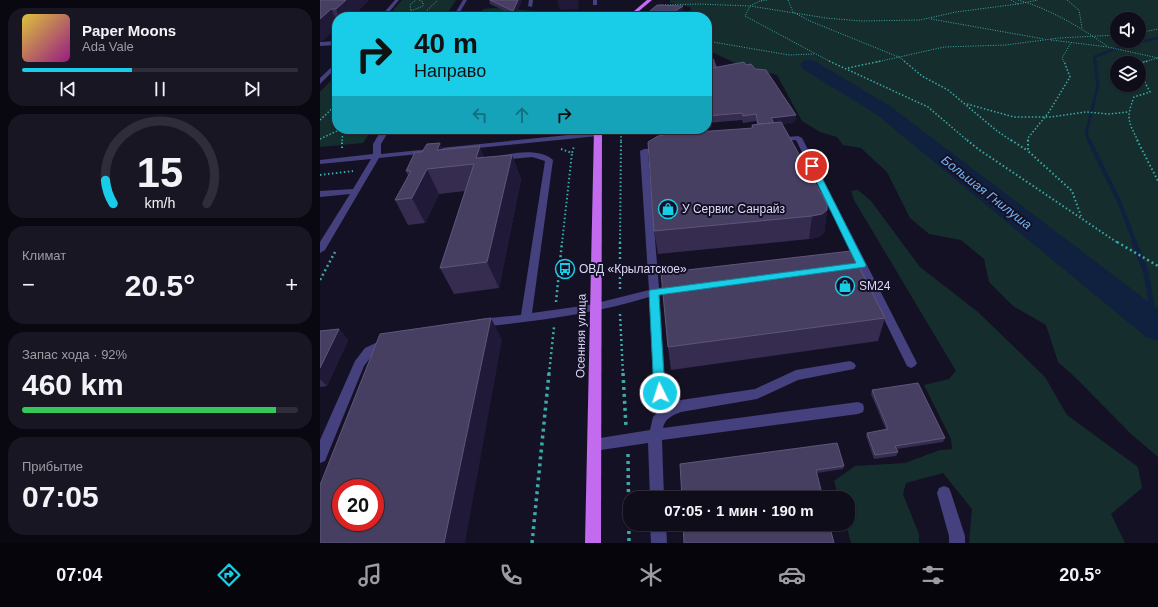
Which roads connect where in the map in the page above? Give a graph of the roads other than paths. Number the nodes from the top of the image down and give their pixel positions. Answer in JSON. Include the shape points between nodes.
{"nodes":[{"id":1,"x":397,"y":0,"type":"edge"},
{"id":2,"x":465,"y":0,"type":"edge"},
{"id":3,"x":531,"y":0,"type":"edge"},
{"id":4,"x":650,"y":0,"type":"edge"},
{"id":5,"x":530,"y":6,"type":"dead end"},
{"id":6,"x":386,"y":12,"type":"edge"},
{"id":7,"x":458,"y":12,"type":"edge"},
{"id":8,"x":634,"y":12,"type":"edge"},
{"id":9,"x":332,"y":43,"type":"edge"},
{"id":10,"x":320,"y":44,"type":"edge"},
{"id":11,"x":712,"y":61,"type":"edge"},
{"id":12,"x":332,"y":69,"type":"edge"},
{"id":13,"x":712,"y":71,"type":"edge"},
{"id":14,"x":320,"y":82,"type":"edge"},
{"id":15,"x":383,"y":134,"type":"edge"},
{"id":16,"x":571,"y":134,"type":"edge"},
{"id":17,"x":598,"y":134,"type":"edge"},
{"id":18,"x":768,"y":141,"type":"edge"},
{"id":19,"x":675,"y":148,"type":"edge"},
{"id":20,"x":377,"y":156,"type":"junction"},
{"id":21,"x":489,"y":160,"type":"edge"},
{"id":22,"x":320,"y":162,"type":"edge"},
{"id":23,"x":355,"y":191,"type":"junction"},
{"id":24,"x":320,"y":194,"type":"edge"},
{"id":25,"x":320,"y":250,"type":"edge"},
{"id":26,"x":688,"y":287,"type":"edge"},
{"id":27,"x":654,"y":292,"type":"junction"},
{"id":28,"x":596,"y":308,"type":"junction"},
{"id":29,"x":526,"y":318,"type":"junction"},
{"id":30,"x":469,"y":324,"type":"edge"},
{"id":31,"x":398,"y":338,"type":"edge"},
{"id":32,"x":911,"y":363,"type":"dead end"},
{"id":33,"x":850,"y":366,"type":"dead end"},
{"id":34,"x":660,"y":393,"type":"dead end"},
{"id":35,"x":858,"y":408,"type":"dead end"},
{"id":36,"x":655,"y":436,"type":"junction"},
{"id":37,"x":594,"y":445,"type":"junction"},
{"id":38,"x":320,"y":456,"type":"edge"},
{"id":39,"x":657,"y":491,"type":"edge"},
{"id":40,"x":944,"y":493,"type":"dead end"},
{"id":41,"x":658,"y":531,"type":"edge"},
{"id":42,"x":593,"y":543,"type":"edge"},
{"id":43,"x":659,"y":543,"type":"edge"},
{"id":44,"x":957,"y":543,"type":"edge"}],
"edges":[{"from":1,"to":6,"type":"street"},
{"from":2,"to":7,"type":"street"},
{"from":3,"to":5,"type":"street"},
{"from":4,"to":8,"type":"main road"},
{"from":9,"to":10,"type":"street"},
{"from":11,"to":13,"type":"street","via":[[716,70]]},
{"from":12,"to":14,"type":"street"},
{"from":15,"to":20,"type":"street","via":[[377,144]]},
{"from":16,"to":20,"type":"street"},
{"from":17,"to":28,"type":"main road","name":"Осенняя улица"},
{"from":18,"to":32,"type":"street","via":[[798,138],[858,266]]},
{"from":19,"to":27,"type":"street","via":[[644,151]]},
{"from":20,"to":22,"type":"street"},
{"from":20,"to":23,"type":"street"},
{"from":21,"to":29,"type":"street","via":[[533,155],[544,156],[549,160]]},
{"from":23,"to":24,"type":"street"},
{"from":23,"to":25,"type":"street"},
{"from":26,"to":27,"type":"street"},
{"from":27,"to":28,"type":"street"},
{"from":27,"to":34,"type":"street"},
{"from":28,"to":29,"type":"street"},
{"from":28,"to":37,"type":"main road","name":"Осенняя улица"},
{"from":29,"to":30,"type":"street"},
{"from":31,"to":38,"type":"street","via":[[369,351],[359,364]]},
{"from":33,"to":36,"type":"street","via":[[796,375],[757,394],[681,406],[666,411],[658,421]]},
{"from":35,"to":36,"type":"street"},
{"from":36,"to":37,"type":"street"},
{"from":36,"to":39,"type":"street"},
{"from":37,"to":42,"type":"main road","name":"Осенняя улица"},
{"from":40,"to":44,"type":"street"},
{"from":41,"to":43,"type":"street"}]}
